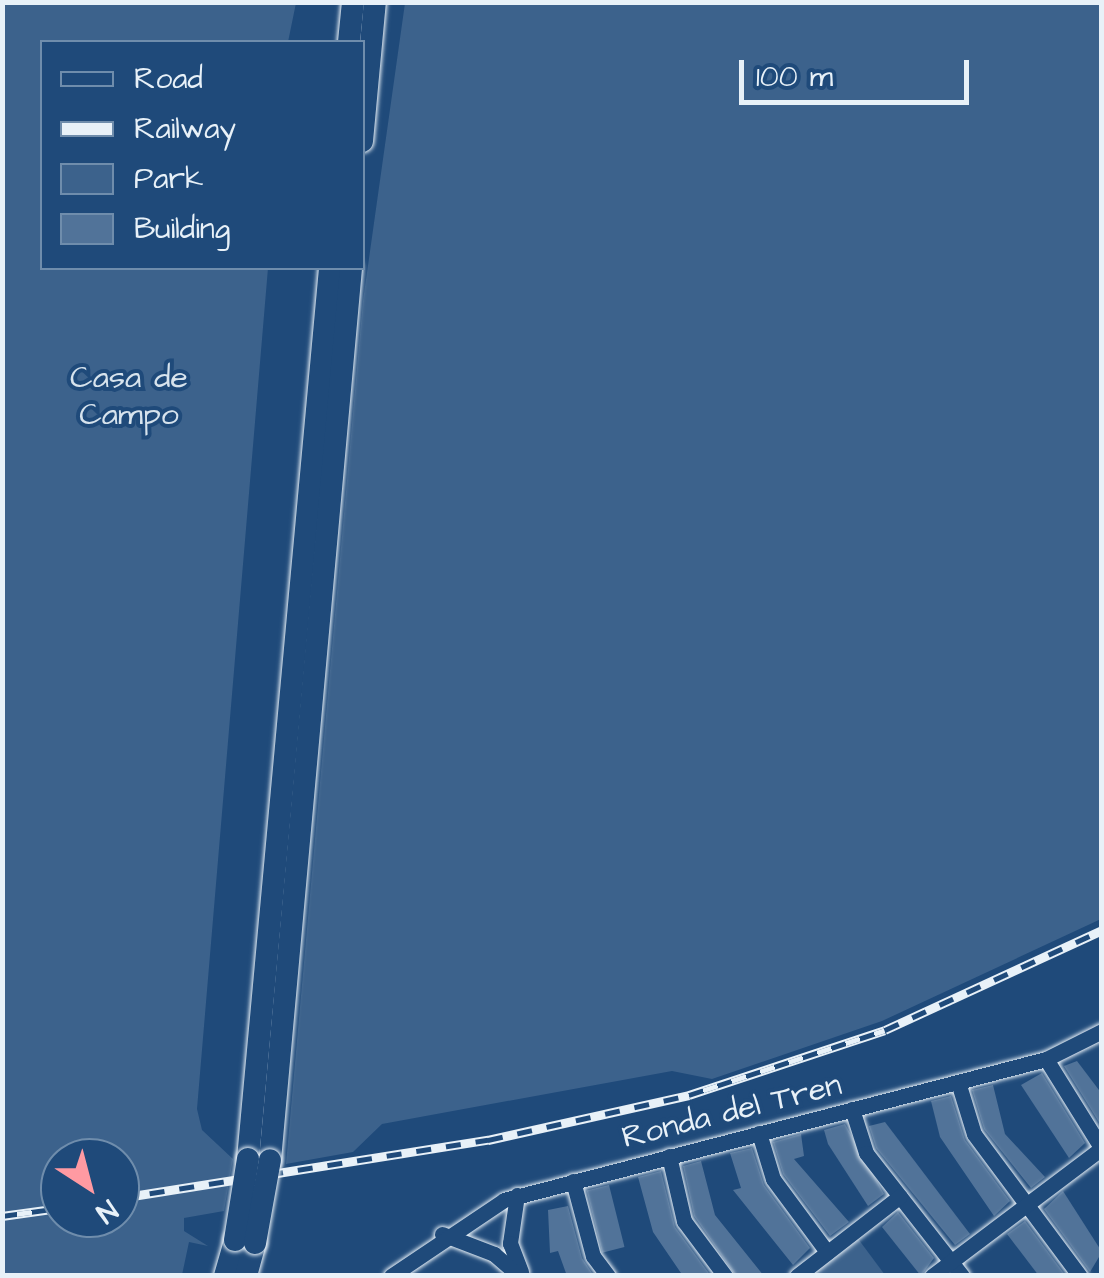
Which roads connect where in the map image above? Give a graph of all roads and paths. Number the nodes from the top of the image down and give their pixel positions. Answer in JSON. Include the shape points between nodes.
{"nodes":[{"id":1,"x":353,"y":2,"type":"edge"},
{"id":2,"x":375,"y":2,"type":"edge"},
{"id":3,"x":349,"y":40,"type":"edge"},
{"id":4,"x":365,"y":109,"type":"edge"},
{"id":5,"x":330,"y":270,"type":"edge"},
{"id":6,"x":352,"y":270,"type":"edge"},
{"id":7,"x":1102,"y":1030,"type":"edge"},
{"id":8,"x":1046,"y":1059,"type":"junction"},
{"id":9,"x":958,"y":1082,"type":"junction"},
{"id":10,"x":852,"y":1109,"type":"junction"},
{"id":11,"x":759,"y":1133,"type":"junction"},
{"id":12,"x":1101,"y":1149,"type":"edge"},
{"id":13,"x":669,"y":1156,"type":"junction"},
{"id":14,"x":259,"y":1160,"type":"junction"},
{"id":15,"x":573,"y":1180,"type":"junction"},
{"id":16,"x":518,"y":1196,"type":"junction"},
{"id":17,"x":900,"y":1196,"type":"junction"},
{"id":18,"x":1027,"y":1205,"type":"junction"},
{"id":19,"x":442,"y":1234,"type":"junction"},
{"id":20,"x":245,"y":1242,"type":"junction"},
{"id":21,"x":828,"y":1252,"type":"junction"},
{"id":22,"x":952,"y":1261,"type":"junction"},
{"id":23,"x":225,"y":1276,"type":"edge"},
{"id":24,"x":246,"y":1276,"type":"edge"},
{"id":25,"x":391,"y":1276,"type":"edge"},
{"id":26,"x":521,"y":1276,"type":"edge"},
{"id":27,"x":608,"y":1276,"type":"edge"},
{"id":28,"x":725,"y":1276,"type":"edge"},
{"id":29,"x":798,"y":1276,"type":"edge"},
{"id":30,"x":932,"y":1276,"type":"edge"},
{"id":31,"x":962,"y":1276,"type":"edge"},
{"id":32,"x":1080,"y":1276,"type":"edge"}],
"edges":[{"from":1,"to":3,"type":"highway"},
{"from":2,"to":4,"type":"highway"},
{"from":5,"to":14,"type":"highway"},
{"from":6,"to":14,"type":"highway"},
{"from":7,"to":8,"type":"street","name":"Ronda del Tren"},
{"from":8,"to":9,"type":"street","name":"Ronda del Tren"},
{"from":8,"to":12,"type":"street"},
{"from":9,"to":10,"type":"street","name":"Ronda del Tren"},
{"from":9,"to":18,"type":"street","via":[[974,1134]]},
{"from":10,"to":11,"type":"street","name":"Ronda del Tren"},
{"from":10,"to":17,"type":"street","via":[[866,1153]]},
{"from":11,"to":13,"type":"street","name":"Ronda del Tren"},
{"from":11,"to":21,"type":"street","via":[[773,1179]]},
{"from":12,"to":18,"type":"street"},
{"from":13,"to":15,"type":"street","name":"Ronda del Tren"},
{"from":13,"to":28,"type":"street","via":[[684,1221]]},
{"from":14,"to":20,"type":"highway","bridge":true},
{"from":15,"to":16,"type":"street","name":"Ronda del Tren"},
{"from":15,"to":27,"type":"street","via":[[593,1256]]},
{"from":16,"to":19,"type":"street","name":"Ronda del Tren"},
{"from":16,"to":26,"type":"street","via":[[510,1243]]},
{"from":17,"to":21,"type":"street"},
{"from":17,"to":22,"type":"street"},
{"from":18,"to":22,"type":"street"},
{"from":18,"to":32,"type":"street"},
{"from":19,"to":25,"type":"street","name":"Ronda del Tren"},
{"from":19,"to":26,"type":"street","via":[[494,1254]]},
{"from":20,"to":23,"type":"highway"},
{"from":20,"to":24,"type":"highway"},
{"from":21,"to":29,"type":"street"},
{"from":22,"to":30,"type":"street"},
{"from":22,"to":31,"type":"street"}]}
